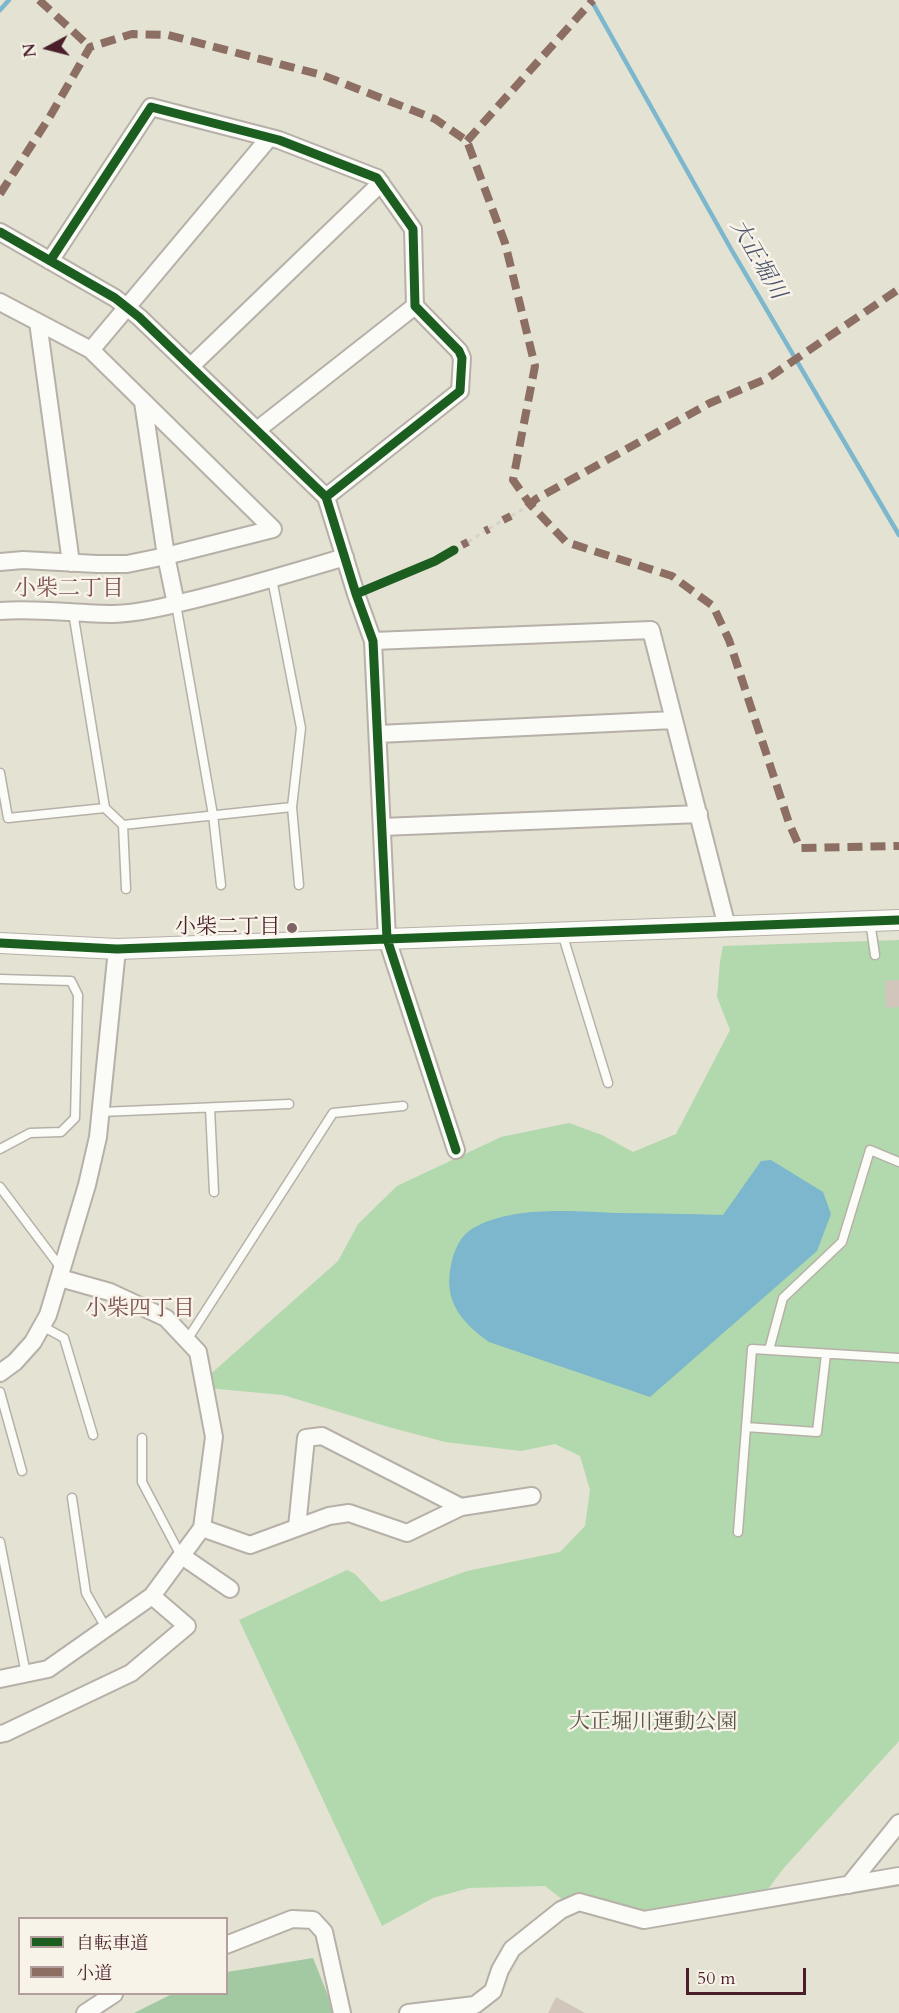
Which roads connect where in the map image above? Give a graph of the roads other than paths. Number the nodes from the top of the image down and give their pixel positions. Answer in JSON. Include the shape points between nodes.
{"nodes":[{"id":1,"x":269,"y":138,"type":"junction"},
{"id":2,"x":381,"y":183,"type":"junction"},
{"id":3,"x":0,"y":231,"type":"edge"},
{"id":4,"x":50,"y":261,"type":"junction"},
{"id":5,"x":0,"y":302,"type":"edge"},
{"id":6,"x":415,"y":306,"type":"junction"},
{"id":7,"x":127,"y":308,"type":"junction"},
{"id":8,"x":39,"y":322,"type":"junction"},
{"id":9,"x":91,"y":350,"type":"junction"},
{"id":10,"x":191,"y":366,"type":"junction"},
{"id":11,"x":144,"y":402,"type":"junction"},
{"id":12,"x":257,"y":430,"type":"junction"},
{"id":13,"x":326,"y":497,"type":"junction"},
{"id":14,"x":166,"y":556,"type":"junction"},
{"id":15,"x":345,"y":557,"type":"junction"},
{"id":16,"x":0,"y":562,"type":"edge"},
{"id":17,"x":71,"y":563,"type":"junction"},
{"id":18,"x":272,"y":579,"type":"junction"},
{"id":19,"x":176,"y":604,"type":"junction"},
{"id":20,"x":0,"y":611,"type":"edge"},
{"id":21,"x":73,"y":612,"type":"junction"},
{"id":22,"x":373,"y":641,"type":"junction"},
{"id":23,"x":674,"y":720,"type":"junction"},
{"id":24,"x":378,"y":734,"type":"junction"},
{"id":25,"x":0,"y":773,"type":"edge"},
{"id":26,"x":292,"y":807,"type":"junction"},
{"id":27,"x":105,"y":808,"type":"junction"},
{"id":28,"x":699,"y":814,"type":"junction"},
{"id":29,"x":213,"y":816,"type":"junction"},
{"id":30,"x":123,"y":825,"type":"junction"},
{"id":31,"x":382,"y":827,"type":"junction"},
{"id":32,"x":221,"y":885,"type":"dead end"},
{"id":33,"x":299,"y":885,"type":"dead end"},
{"id":34,"x":126,"y":889,"type":"dead end"},
{"id":35,"x":899,"y":920,"type":"edge"},
{"id":36,"x":870,"y":921,"type":"junction"},
{"id":37,"x":727,"y":927,"type":"junction"},
{"id":38,"x":562,"y":933,"type":"junction"},
{"id":39,"x":387,"y":939,"type":"junction"},
{"id":40,"x":0,"y":943,"type":"edge"},
{"id":41,"x":117,"y":949,"type":"junction"},
{"id":42,"x":875,"y":955,"type":"dead end"},
{"id":43,"x":0,"y":979,"type":"edge"},
{"id":44,"x":608,"y":1083,"type":"dead end"},
{"id":45,"x":289,"y":1104,"type":"dead end"},
{"id":46,"x":403,"y":1106,"type":"dead end"},
{"id":47,"x":210,"y":1108,"type":"junction"},
{"id":48,"x":101,"y":1113,"type":"junction"},
{"id":49,"x":0,"y":1149,"type":"edge"},
{"id":50,"x":456,"y":1150,"type":"dead end"},
{"id":51,"x":899,"y":1162,"type":"edge"},
{"id":52,"x":0,"y":1187,"type":"edge"},
{"id":53,"x":214,"y":1192,"type":"dead end"},
{"id":54,"x":61,"y":1274,"type":"junction"},
{"id":55,"x":42,"y":1326,"type":"junction"},
{"id":56,"x":187,"y":1340,"type":"junction"},
{"id":57,"x":769,"y":1350,"type":"junction"},
{"id":58,"x":826,"y":1354,"type":"junction"},
{"id":59,"x":899,"y":1358,"type":"edge"},
{"id":60,"x":0,"y":1373,"type":"edge"},
{"id":61,"x":0,"y":1392,"type":"edge"},
{"id":62,"x":746,"y":1427,"type":"junction"},
{"id":63,"x":93,"y":1435,"type":"dead end"},
{"id":64,"x":142,"y":1438,"type":"dead end"},
{"id":65,"x":22,"y":1472,"type":"dead end"},
{"id":66,"x":532,"y":1496,"type":"dead end"},
{"id":67,"x":72,"y":1498,"type":"dead end"},
{"id":68,"x":461,"y":1507,"type":"junction"},
{"id":69,"x":297,"y":1527,"type":"junction"},
{"id":70,"x":202,"y":1528,"type":"junction"},
{"id":71,"x":738,"y":1532,"type":"dead end"},
{"id":72,"x":0,"y":1542,"type":"edge"},
{"id":73,"x":182,"y":1556,"type":"junction"},
{"id":74,"x":230,"y":1589,"type":"dead end"},
{"id":75,"x":152,"y":1596,"type":"junction"},
{"id":76,"x":106,"y":1628,"type":"junction"},
{"id":77,"x":26,"y":1674,"type":"junction"},
{"id":78,"x":0,"y":1679,"type":"edge"},
{"id":79,"x":0,"y":1734,"type":"edge"},
{"id":80,"x":899,"y":1823,"type":"edge"},
{"id":81,"x":899,"y":1876,"type":"edge"},
{"id":82,"x":849,"y":1885,"type":"junction"},
{"id":83,"x":228,"y":1944,"type":"edge"},
{"id":84,"x":113,"y":1995,"type":"edge"},
{"id":85,"x":86,"y":2013,"type":"edge"},
{"id":86,"x":342,"y":2013,"type":"edge"},
{"id":87,"x":408,"y":2013,"type":"edge"}],
"edges":[{"from":1,"to":2,"type":"street","via":[[377,178]]},
{"from":1,"to":4,"type":"street","via":[[151,107]]},
{"from":1,"to":7,"type":"street"},
{"from":2,"to":6,"type":"street","via":[[413,229]]},
{"from":2,"to":10,"type":"street"},
{"from":3,"to":4,"type":"street"},
{"from":4,"to":7,"type":"street"},
{"from":5,"to":8,"type":"street"},
{"from":6,"to":12,"type":"street"},
{"from":6,"to":13,"type":"street","via":[[459,351],[460,391]]},
{"from":7,"to":9,"type":"street"},
{"from":7,"to":10,"type":"street"},
{"from":8,"to":9,"type":"street"},
{"from":8,"to":17,"type":"street"},
{"from":9,"to":11,"type":"street"},
{"from":10,"to":12,"type":"street"},
{"from":11,"to":14,"type":"street"},
{"from":11,"to":14,"type":"street","via":[[273,529]]},
{"from":12,"to":13,"type":"street"},
{"from":13,"to":15,"type":"street"},
{"from":14,"to":17,"type":"street","via":[[127,564]]},
{"from":14,"to":19,"type":"street"},
{"from":15,"to":18,"type":"street"},
{"from":15,"to":22,"type":"street"},
{"from":16,"to":17,"type":"street"},
{"from":18,"to":19,"type":"street"},
{"from":18,"to":26,"type":"lane","via":[[301,728]]},
{"from":19,"to":21,"type":"street","via":[[115,614]]},
{"from":19,"to":29,"type":"lane"},
{"from":20,"to":21,"type":"street"},
{"from":21,"to":27,"type":"lane"},
{"from":22,"to":23,"type":"street","via":[[651,630]]},
{"from":22,"to":24,"type":"street"},
{"from":23,"to":24,"type":"street"},
{"from":23,"to":28,"type":"street"},
{"from":24,"to":31,"type":"street"},
{"from":25,"to":27,"type":"lane","via":[[8,818]]},
{"from":26,"to":29,"type":"lane"},
{"from":26,"to":33,"type":"lane"},
{"from":27,"to":30,"type":"lane"},
{"from":28,"to":31,"type":"street"},
{"from":28,"to":37,"type":"street"},
{"from":29,"to":30,"type":"lane"},
{"from":29,"to":32,"type":"lane"},
{"from":30,"to":34,"type":"lane"},
{"from":31,"to":39,"type":"street"},
{"from":35,"to":36,"type":"street"},
{"from":36,"to":37,"type":"street"},
{"from":36,"to":42,"type":"lane"},
{"from":37,"to":38,"type":"street"},
{"from":38,"to":39,"type":"street"},
{"from":38,"to":44,"type":"lane"},
{"from":39,"to":41,"type":"street"},
{"from":39,"to":50,"type":"street"},
{"from":40,"to":41,"type":"street"},
{"from":41,"to":48,"type":"street"},
{"from":43,"to":49,"type":"lane","via":[[71,981],[78,995],[75,1118],[61,1132],[30,1133]]},
{"from":45,"to":47,"type":"lane"},
{"from":46,"to":56,"type":"lane","via":[[333,1113]]},
{"from":47,"to":48,"type":"lane"},
{"from":47,"to":53,"type":"lane"},
{"from":48,"to":54,"type":"street","via":[[87,1185]]},
{"from":51,"to":57,"type":"lane","via":[[870,1150],[842,1242],[783,1298]]},
{"from":52,"to":54,"type":"lane"},
{"from":54,"to":55,"type":"street"},
{"from":54,"to":56,"type":"street","via":[[166,1318]]},
{"from":55,"to":60,"type":"street","via":[[33,1342]]},
{"from":55,"to":63,"type":"lane","via":[[64,1338]]},
{"from":56,"to":70,"type":"street","via":[[198,1352],[214,1437]]},
{"from":57,"to":58,"type":"lane"},
{"from":57,"to":62,"type":"lane","via":[[752,1349]]},
{"from":58,"to":59,"type":"lane"},
{"from":58,"to":62,"type":"lane","via":[[817,1432]]},
{"from":61,"to":65,"type":"lane"},
{"from":62,"to":71,"type":"lane"},
{"from":64,"to":73,"type":"lane","via":[[142,1482]]},
{"from":66,"to":68,"type":"street"},
{"from":67,"to":76,"type":"lane","via":[[86,1593]]},
{"from":68,"to":69,"type":"street","via":[[407,1533],[349,1513],[329,1515]]},
{"from":68,"to":69,"type":"street","via":[[322,1436],[306,1438]]},
{"from":69,"to":70,"type":"street","via":[[250,1545]]},
{"from":70,"to":73,"type":"street"},
{"from":72,"to":77,"type":"lane"},
{"from":73,"to":74,"type":"street"},
{"from":73,"to":75,"type":"street"},
{"from":75,"to":76,"type":"street"},
{"from":75,"to":79,"type":"street","via":[[187,1626],[131,1673]]},
{"from":76,"to":77,"type":"street","via":[[48,1669]]},
{"from":77,"to":78,"type":"street"},
{"from":80,"to":82,"type":"street"},
{"from":81,"to":82,"type":"street"},
{"from":82,"to":87,"type":"street","via":[[644,1920],[579,1902],[561,1910],[512,1949],[493,1991],[475,2005]]},
{"from":83,"to":86,"type":"street","via":[[292,1919],[314,1920],[324,1932]]},
{"from":84,"to":85,"type":"street"}]}
